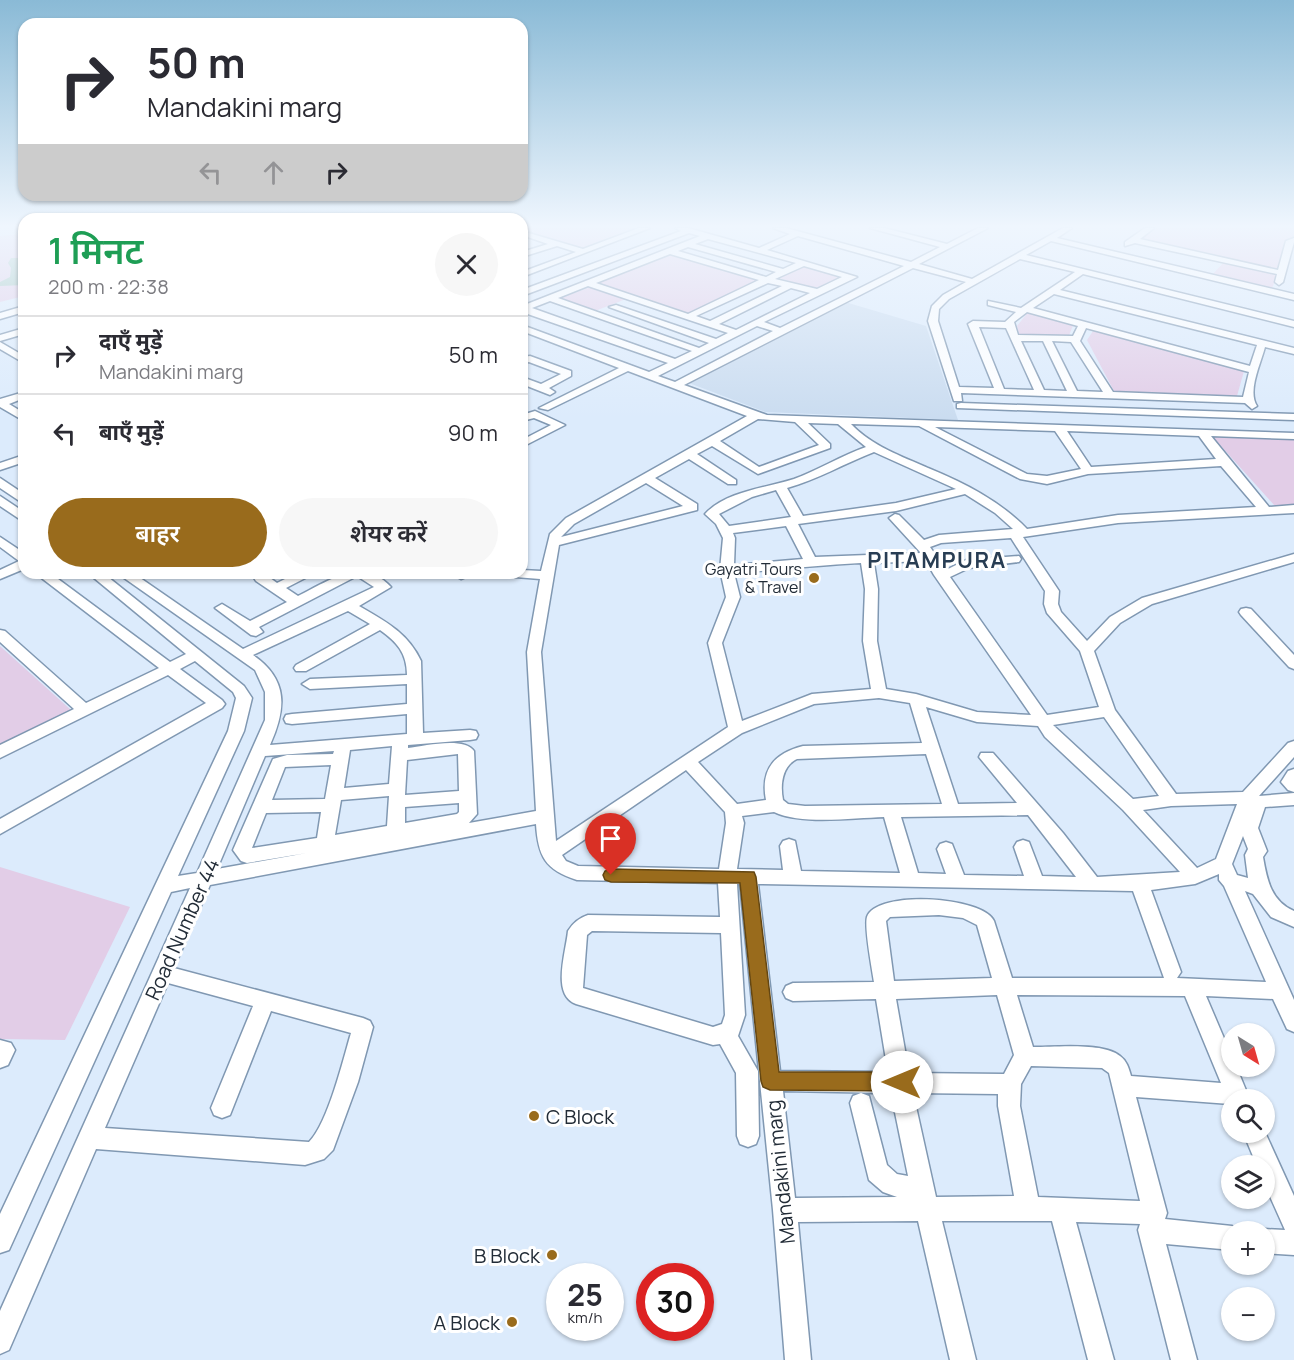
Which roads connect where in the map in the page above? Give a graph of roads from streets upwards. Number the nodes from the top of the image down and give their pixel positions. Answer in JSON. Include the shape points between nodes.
{"nodes":[{"id":1,"x":568,"y":291,"type":"edge"},
{"id":2,"x":614,"y":291,"type":"edge"},
{"id":3,"x":743,"y":291,"type":"edge"},
{"id":4,"x":778,"y":291,"type":"edge"},
{"id":5,"x":859,"y":291,"type":"edge"},
{"id":6,"x":956,"y":291,"type":"edge"},
{"id":7,"x":1052,"y":291,"type":"edge"},
{"id":8,"x":1054,"y":291,"type":"edge"},
{"id":9,"x":1163,"y":291,"type":"edge"},
{"id":10,"x":1269,"y":291,"type":"edge"},
{"id":11,"x":819,"y":292,"type":"edge"},
{"id":12,"x":1206,"y":293,"type":"dead end"},
{"id":13,"x":1275,"y":293,"type":"joint"},
{"id":14,"x":528,"y":296,"type":"edge"},
{"id":15,"x":1294,"y":297,"type":"edge"},
{"id":16,"x":632,"y":298,"type":"junction"},
{"id":17,"x":546,"y":300,"type":"junction"},
{"id":18,"x":1198,"y":300,"type":"junction"},
{"id":19,"x":991,"y":303,"type":"dead end"},
{"id":20,"x":528,"y":306,"type":"edge"},
{"id":21,"x":613,"y":307,"type":"junction"},
{"id":22,"x":528,"y":310,"type":"edge"},
{"id":23,"x":1024,"y":310,"type":"junction"},
{"id":24,"x":18,"y":311,"type":"edge"},
{"id":25,"x":595,"y":314,"type":"junction"},
{"id":26,"x":0,"y":316,"type":"edge"},
{"id":27,"x":688,"y":317,"type":"junction"},
{"id":28,"x":757,"y":323,"type":"junction"},
{"id":29,"x":711,"y":324,"type":"junction"},
{"id":30,"x":1083,"y":324,"type":"junction"},
{"id":31,"x":1294,"y":324,"type":"edge"},
{"id":32,"x":1010,"y":326,"type":"junction"},
{"id":33,"x":528,"y":330,"type":"edge"},
{"id":34,"x":781,"y":331,"type":"junction"},
{"id":35,"x":18,"y":333,"type":"edge"},
{"id":36,"x":535,"y":333,"type":"junction"},
{"id":37,"x":737,"y":333,"type":"junction"},
{"id":38,"x":528,"y":336,"type":"edge"},
{"id":39,"x":0,"y":338,"type":"edge"},
{"id":40,"x":1014,"y":338,"type":"junction"},
{"id":41,"x":1046,"y":338,"type":"junction"},
{"id":42,"x":1076,"y":339,"type":"junction"},
{"id":43,"x":718,"y":343,"type":"junction"},
{"id":44,"x":0,"y":345,"type":"edge"},
{"id":45,"x":1261,"y":345,"type":"junction"},
{"id":46,"x":700,"y":351,"type":"junction"},
{"id":47,"x":1294,"y":351,"type":"edge"},
{"id":48,"x":18,"y":356,"type":"edge"},
{"id":49,"x":528,"y":359,"type":"edge"},
{"id":50,"x":676,"y":363,"type":"junction"},
{"id":51,"x":627,"y":368,"type":"junction"},
{"id":52,"x":1254,"y":370,"type":"junction"},
{"id":53,"x":650,"y":376,"type":"junction"},
{"id":54,"x":528,"y":383,"type":"edge"},
{"id":55,"x":675,"y":386,"type":"junction"},
{"id":56,"x":541,"y":388,"type":"junction"},
{"id":57,"x":955,"y":390,"type":"junction"},
{"id":58,"x":1000,"y":391,"type":"junction"},
{"id":59,"x":1040,"y":392,"type":"junction"},
{"id":60,"x":1073,"y":393,"type":"junction"},
{"id":61,"x":1111,"y":395,"type":"junction"},
{"id":62,"x":18,"y":397,"type":"edge"},
{"id":63,"x":565,"y":398,"type":"junction"},
{"id":64,"x":1248,"y":400,"type":"junction"},
{"id":65,"x":1,"y":402,"type":"edge"},
{"id":66,"x":960,"y":406,"type":"junction"},
{"id":67,"x":544,"y":408,"type":"dead end"},
{"id":68,"x":18,"y":412,"type":"edge"},
{"id":69,"x":1121,"y":412,"type":"junction"},
{"id":70,"x":528,"y":416,"type":"edge"},
{"id":71,"x":756,"y":416,"type":"junction"},
{"id":72,"x":1260,"y":417,"type":"junction"},
{"id":73,"x":1294,"y":417,"type":"edge"},
{"id":74,"x":798,"y":419,"type":"junction"},
{"id":75,"x":841,"y":420,"type":"junction"},
{"id":76,"x":917,"y":422,"type":"junction"},
{"id":77,"x":967,"y":423,"type":"junction"},
{"id":78,"x":1058,"y":427,"type":"junction"},
{"id":79,"x":1202,"y":432,"type":"junction"},
{"id":80,"x":1274,"y":434,"type":"junction"},
{"id":81,"x":1294,"y":436,"type":"edge"},
{"id":82,"x":528,"y":441,"type":"edge"},
{"id":83,"x":712,"y":441,"type":"junction"},
{"id":84,"x":874,"y":448,"type":"junction"},
{"id":85,"x":689,"y":454,"type":"junction"},
{"id":86,"x":18,"y":460,"type":"edge"},
{"id":87,"x":1224,"y":462,"type":"junction"},
{"id":88,"x":0,"y":467,"type":"edge"},
{"id":89,"x":1088,"y":471,"type":"junction"},
{"id":90,"x":647,"y":478,"type":"junction"},
{"id":91,"x":0,"y":482,"type":"edge"},
{"id":92,"x":732,"y":482,"type":"dead end"},
{"id":93,"x":780,"y":486,"type":"junction"},
{"id":94,"x":967,"y":490,"type":"junction"},
{"id":95,"x":18,"y":496,"type":"edge"},
{"id":96,"x":0,"y":500,"type":"edge"},
{"id":97,"x":1294,"y":509,"type":"edge"},
{"id":98,"x":1266,"y":511,"type":"junction"},
{"id":99,"x":18,"y":514,"type":"edge"},
{"id":100,"x":895,"y":518,"type":"dead end"},
{"id":101,"x":794,"y":521,"type":"junction"},
{"id":102,"x":726,"y":530,"type":"junction"},
{"id":103,"x":1019,"y":533,"type":"junction"},
{"id":104,"x":0,"y":541,"type":"edge"},
{"id":105,"x":553,"y":543,"type":"junction"},
{"id":106,"x":925,"y":551,"type":"junction"},
{"id":107,"x":18,"y":554,"type":"edge"},
{"id":108,"x":1293,"y":558,"type":"edge"},
{"id":109,"x":1014,"y":559,"type":"dead end"},
{"id":110,"x":867,"y":560,"type":"junction"},
{"id":111,"x":810,"y":561,"type":"junction"},
{"id":112,"x":18,"y":567,"type":"edge"},
{"id":113,"x":727,"y":570,"type":"junction"},
{"id":114,"x":528,"y":574,"type":"edge"},
{"id":115,"x":0,"y":575,"type":"edge"},
{"id":116,"x":941,"y":575,"type":"junction"},
{"id":117,"x":547,"y":576,"type":"junction"},
{"id":118,"x":50,"y":579,"type":"edge"},
{"id":119,"x":102,"y":579,"type":"edge"},
{"id":120,"x":133,"y":579,"type":"edge"},
{"id":121,"x":262,"y":579,"type":"edge"},
{"id":122,"x":295,"y":579,"type":"edge"},
{"id":123,"x":342,"y":579,"type":"edge"},
{"id":124,"x":371,"y":579,"type":"edge"},
{"id":125,"x":276,"y":588,"type":"junction"},
{"id":126,"x":297,"y":602,"type":"junction"},
{"id":127,"x":349,"y":606,"type":"junction"},
{"id":128,"x":222,"y":608,"type":"dead end"},
{"id":129,"x":1246,"y":612,"type":"dead end"},
{"id":130,"x":379,"y":625,"type":"junction"},
{"id":131,"x":249,"y":627,"type":"junction"},
{"id":132,"x":0,"y":634,"type":"edge"},
{"id":133,"x":271,"y":642,"type":"junction"},
{"id":134,"x":1087,"y":650,"type":"junction"},
{"id":135,"x":196,"y":655,"type":"junction"},
{"id":136,"x":242,"y":655,"type":"junction"},
{"id":137,"x":1294,"y":664,"type":"edge"},
{"id":138,"x":169,"y":668,"type":"junction"},
{"id":139,"x":301,"y":668,"type":"dead end"},
{"id":140,"x":414,"y":679,"type":"junction"},
{"id":141,"x":310,"y":684,"type":"dead end"},
{"id":142,"x":879,"y":693,"type":"junction"},
{"id":143,"x":916,"y":699,"type":"junction"},
{"id":144,"x":414,"y":708,"type":"junction"},
{"id":145,"x":84,"y":710,"type":"junction"},
{"id":146,"x":1108,"y":711,"type":"junction"},
{"id":147,"x":292,"y":719,"type":"dead end"},
{"id":148,"x":1043,"y":721,"type":"junction"},
{"id":149,"x":736,"y":729,"type":"junction"},
{"id":150,"x":470,"y":735,"type":"dead end"},
{"id":151,"x":405,"y":746,"type":"junction"},
{"id":152,"x":1294,"y":747,"type":"edge"},
{"id":153,"x":931,"y":748,"type":"junction"},
{"id":154,"x":260,"y":751,"type":"junction"},
{"id":155,"x":0,"y":752,"type":"edge"},
{"id":156,"x":342,"y":752,"type":"junction"},
{"id":157,"x":987,"y":757,"type":"dead end"},
{"id":158,"x":688,"y":762,"type":"junction"},
{"id":159,"x":1294,"y":775,"type":"edge"},
{"id":160,"x":1294,"y":786,"type":"edge"},
{"id":161,"x":397,"y":796,"type":"junction"},
{"id":162,"x":468,"y":796,"type":"junction"},
{"id":163,"x":1247,"y":798,"type":"junction"},
{"id":164,"x":333,"y":800,"type":"junction"},
{"id":165,"x":1171,"y":800,"type":"junction"},
{"id":166,"x":1294,"y":800,"type":"edge"},
{"id":167,"x":776,"y":805,"type":"junction"},
{"id":168,"x":1129,"y":806,"type":"junction"},
{"id":169,"x":260,"y":807,"type":"junction"},
{"id":170,"x":1033,"y":809,"type":"junction"},
{"id":171,"x":952,"y":810,"type":"junction"},
{"id":172,"x":733,"y":811,"type":"junction"},
{"id":173,"x":891,"y":811,"type":"junction"},
{"id":174,"x":545,"y":816,"type":"junction"},
{"id":175,"x":0,"y":827,"type":"edge"},
{"id":176,"x":396,"y":831,"type":"junction"},
{"id":177,"x":325,"y":843,"type":"junction"},
{"id":178,"x":789,"y":846,"type":"dead end"},
{"id":179,"x":1023,"y":847,"type":"dead end"},
{"id":180,"x":946,"y":849,"type":"dead end"},
{"id":181,"x":550,"y":854,"type":"junction"},
{"id":182,"x":1226,"y":872,"type":"junction"},
{"id":183,"x":737,"y":876,"type":"junction"},
{"id":184,"x":1195,"y":877,"type":"junction"},
{"id":185,"x":206,"y":878,"type":"junction"},
{"id":186,"x":793,"y":878,"type":"junction"},
{"id":187,"x":911,"y":880,"type":"junction"},
{"id":188,"x":957,"y":881,"type":"junction"},
{"id":189,"x":1035,"y":883,"type":"junction"},
{"id":190,"x":1139,"y":883,"type":"junction"},
{"id":191,"x":1092,"y":884,"type":"junction"},
{"id":192,"x":163,"y":886,"type":"junction"},
{"id":193,"x":1259,"y":888,"type":"junction"},
{"id":194,"x":1294,"y":919,"type":"edge"},
{"id":195,"x":730,"y":925,"type":"junction"},
{"id":196,"x":1171,"y":972,"type":"dead end"},
{"id":197,"x":163,"y":973,"type":"junction"},
{"id":198,"x":1191,"y":986,"type":"junction"},
{"id":199,"x":1004,"y":987,"type":"junction"},
{"id":200,"x":760,"y":992,"type":"junction"},
{"id":201,"x":793,"y":992,"type":"dead end"},
{"id":202,"x":884,"y":992,"type":"junction"},
{"id":203,"x":1278,"y":992,"type":"junction"},
{"id":204,"x":735,"y":993,"type":"junction"},
{"id":205,"x":265,"y":1001,"type":"junction"},
{"id":206,"x":1294,"y":1023,"type":"edge"},
{"id":207,"x":725,"y":1034,"type":"junction"},
{"id":208,"x":0,"y":1050,"type":"edge"},
{"id":209,"x":1025,"y":1056,"type":"junction"},
{"id":210,"x":0,"y":1058,"type":"edge"},
{"id":211,"x":770,"y":1081,"type":"junction"},
{"id":212,"x":902,"y":1082,"type":"junction"},
{"id":213,"x":1009,"y":1084,"type":"junction"},
{"id":214,"x":1124,"y":1086,"type":"junction"},
{"id":215,"x":1235,"y":1089,"type":"edge"},
{"id":216,"x":1221,"y":1095,"type":"edge"},
{"id":217,"x":861,"y":1103,"type":"dead end"},
{"id":218,"x":222,"y":1108,"type":"dead end"},
{"id":219,"x":748,"y":1136,"type":"dead end"},
{"id":220,"x":90,"y":1138,"type":"junction"},
{"id":221,"x":1259,"y":1143,"type":"edge"},
{"id":222,"x":925,"y":1201,"type":"junction"},
{"id":223,"x":1028,"y":1208,"type":"junction"},
{"id":224,"x":785,"y":1210,"type":"junction"},
{"id":225,"x":1061,"y":1210,"type":"junction"},
{"id":226,"x":1152,"y":1222,"type":"junction"},
{"id":227,"x":1294,"y":1223,"type":"edge"},
{"id":228,"x":1221,"y":1236,"type":"edge"},
{"id":229,"x":0,"y":1241,"type":"edge"},
{"id":230,"x":1275,"y":1241,"type":"edge"},
{"id":231,"x":1294,"y":1243,"type":"edge"},
{"id":232,"x":0,"y":1341,"type":"edge"},
{"id":233,"x":798,"y":1360,"type":"edge"},
{"id":234,"x":963,"y":1360,"type":"edge"},
{"id":235,"x":1101,"y":1360,"type":"edge"},
{"id":236,"x":1184,"y":1360,"type":"edge"}],
"edges":[{"from":1,"to":17,"type":"street"},
{"from":2,"to":16,"type":"street"},
{"from":3,"to":27,"type":"street"},
{"from":4,"to":29,"type":"street"},
{"from":5,"to":34,"type":"street"},
{"from":6,"to":57,"type":"street","via":[[946,297],[932,315]]},
{"from":7,"to":23,"type":"street"},
{"from":8,"to":45,"type":"street"},
{"from":9,"to":18,"type":"street"},
{"from":10,"to":13,"type":"street"},
{"from":11,"to":28,"type":"street"},
{"from":12,"to":18,"type":"street"},
{"from":13,"to":15,"type":"street"},
{"from":14,"to":17,"type":"street"},
{"from":16,"to":21,"type":"street"},
{"from":16,"to":27,"type":"street"},
{"from":17,"to":20,"type":"street"},
{"from":17,"to":25,"type":"street"},
{"from":18,"to":31,"type":"street"},
{"from":19,"to":23,"type":"street"},
{"from":21,"to":25,"type":"street"},
{"from":21,"to":43,"type":"street"},
{"from":22,"to":50,"type":"street"},
{"from":23,"to":30,"type":"street"},
{"from":23,"to":32,"type":"street","via":[[1009,321]]},
{"from":24,"to":26,"type":"street"},
{"from":25,"to":46,"type":"street"},
{"from":27,"to":29,"type":"street"},
{"from":28,"to":34,"type":"street"},
{"from":28,"to":37,"type":"street"},
{"from":29,"to":37,"type":"street"},
{"from":30,"to":42,"type":"street"},
{"from":30,"to":52,"type":"street"},
{"from":32,"to":40,"type":"street"},
{"from":32,"to":58,"type":"street","via":[[973,324]]},
{"from":33,"to":36,"type":"street"},
{"from":34,"to":55,"type":"street"},
{"from":35,"to":39,"type":"street"},
{"from":36,"to":38,"type":"street"},
{"from":36,"to":51,"type":"street"},
{"from":37,"to":43,"type":"street"},
{"from":40,"to":41,"type":"street"},
{"from":40,"to":59,"type":"street"},
{"from":41,"to":42,"type":"street"},
{"from":41,"to":60,"type":"street"},
{"from":42,"to":61,"type":"street"},
{"from":43,"to":46,"type":"street"},
{"from":44,"to":48,"type":"street"},
{"from":45,"to":47,"type":"street"},
{"from":45,"to":52,"type":"street"},
{"from":46,"to":50,"type":"street"},
{"from":49,"to":56,"type":"street","via":[[567,373]]},
{"from":50,"to":53,"type":"street"},
{"from":51,"to":53,"type":"street"},
{"from":51,"to":63,"type":"street"},
{"from":52,"to":64,"type":"street"},
{"from":53,"to":55,"type":"street"},
{"from":54,"to":56,"type":"street"},
{"from":55,"to":71,"type":"street"},
{"from":56,"to":63,"type":"street"},
{"from":57,"to":58,"type":"street"},
{"from":57,"to":66,"type":"street"},
{"from":58,"to":59,"type":"street"},
{"from":59,"to":60,"type":"street"},
{"from":60,"to":61,"type":"street"},
{"from":61,"to":64,"type":"street"},
{"from":61,"to":69,"type":"street"},
{"from":62,"to":65,"type":"street"},
{"from":63,"to":67,"type":"street"},
{"from":64,"to":72,"type":"street"},
{"from":65,"to":68,"type":"street"},
{"from":66,"to":69,"type":"street"},
{"from":66,"to":77,"type":"street"},
{"from":69,"to":72,"type":"street"},
{"from":70,"to":82,"type":"street","via":[[535,414],[560,425]]},
{"from":71,"to":74,"type":"street"},
{"from":71,"to":83,"type":"street"},
{"from":72,"to":73,"type":"street"},
{"from":72,"to":80,"type":"street"},
{"from":74,"to":75,"type":"street"},
{"from":74,"to":83,"type":"street","via":[[826,446],[758,471]]},
{"from":75,"to":76,"type":"street"},
{"from":75,"to":84,"type":"street","via":[[861,441]]},
{"from":76,"to":77,"type":"street"},
{"from":76,"to":89,"type":"street","via":[[1024,477],[1047,480]]},
{"from":77,"to":78,"type":"street"},
{"from":78,"to":79,"type":"street"},
{"from":78,"to":89,"type":"street"},
{"from":79,"to":80,"type":"street"},
{"from":79,"to":87,"type":"street"},
{"from":80,"to":81,"type":"street"},
{"from":83,"to":85,"type":"street"},
{"from":84,"to":93,"type":"street"},
{"from":84,"to":94,"type":"street"},
{"from":85,"to":90,"type":"street"},
{"from":85,"to":92,"type":"street"},
{"from":86,"to":88,"type":"street"},
{"from":87,"to":89,"type":"street"},
{"from":87,"to":98,"type":"street"},
{"from":90,"to":105,"type":"street","via":[[570,521],[556,534]]},
{"from":90,"to":105,"type":"street","via":[[693,507]]},
{"from":91,"to":95,"type":"street"},
{"from":93,"to":101,"type":"street"},
{"from":93,"to":102,"type":"street","via":[[742,497],[711,514]]},
{"from":94,"to":101,"type":"street","via":[[904,506]]},
{"from":94,"to":103,"type":"street","via":[[1004,513]]},
{"from":96,"to":99,"type":"street"},
{"from":97,"to":98,"type":"street"},
{"from":98,"to":103,"type":"street","via":[[1139,517]]},
{"from":100,"to":106,"type":"street"},
{"from":101,"to":102,"type":"street"},
{"from":101,"to":111,"type":"street"},
{"from":102,"to":113,"type":"street"},
{"from":103,"to":106,"type":"street","via":[[939,539]]},
{"from":103,"to":134,"type":"street","via":[[1052,591],[1054,613]]},
{"from":104,"to":107,"type":"street"},
{"from":105,"to":117,"type":"street"},
{"from":106,"to":110,"type":"street"},
{"from":106,"to":116,"type":"street"},
{"from":108,"to":134,"type":"street","via":[[1147,601],[1115,620]]},
{"from":109,"to":116,"type":"street","via":[[966,564]]},
{"from":110,"to":111,"type":"street"},
{"from":110,"to":142,"type":"street","via":[[872,573],[870,645]]},
{"from":111,"to":113,"type":"street"},
{"from":112,"to":115,"type":"street"},
{"from":113,"to":149,"type":"street","via":[[733,597],[715,643]]},
{"from":114,"to":117,"type":"street"},
{"from":116,"to":148,"type":"street"},
{"from":117,"to":174,"type":"street","via":[[534,652]]},
{"from":118,"to":138,"type":"street"},
{"from":119,"to":135,"type":"street","name":"Road Number 44"},
{"from":120,"to":136,"type":"street","name":"Road Number 44"},
{"from":121,"to":125,"type":"street"},
{"from":122,"to":125,"type":"street"},
{"from":123,"to":126,"type":"street"},
{"from":124,"to":127,"type":"street","via":[[384,587]]},
{"from":125,"to":126,"type":"street"},
{"from":126,"to":131,"type":"street"},
{"from":127,"to":130,"type":"street"},
{"from":127,"to":133,"type":"street"},
{"from":128,"to":131,"type":"street"},
{"from":129,"to":137,"type":"street"},
{"from":130,"to":139,"type":"street"},
{"from":130,"to":140,"type":"street","via":[[403,640],[410,650]]},
{"from":131,"to":133,"type":"street"},
{"from":132,"to":145,"type":"street"},
{"from":133,"to":136,"type":"street"},
{"from":134,"to":146,"type":"street"},
{"from":135,"to":138,"type":"street"},
{"from":135,"to":192,"type":"street","name":"Road Number 44","via":[[239,689],[244,698],[236,731]]},
{"from":136,"to":154,"type":"street","name":"Road Number 44","via":[[260,667],[274,690],[273,720]]},
{"from":138,"to":145,"type":"street"},
{"from":138,"to":175,"type":"street","via":[[217,704]]},
{"from":140,"to":141,"type":"street"},
{"from":140,"to":144,"type":"street"},
{"from":142,"to":143,"type":"street"},
{"from":142,"to":149,"type":"street","via":[[812,699]]},
{"from":143,"to":148,"type":"street","via":[[978,717]]},
{"from":143,"to":153,"type":"street"},
{"from":144,"to":147,"type":"street"},
{"from":144,"to":151,"type":"street"},
{"from":145,"to":155,"type":"street"},
{"from":146,"to":148,"type":"street"},
{"from":146,"to":165,"type":"street"},
{"from":148,"to":168,"type":"street"},
{"from":149,"to":158,"type":"street"},
{"from":150,"to":151,"type":"street"},
{"from":151,"to":156,"type":"street"},
{"from":151,"to":161,"type":"street"},
{"from":151,"to":162,"type":"street","via":[[466,751]]},
{"from":152,"to":163,"type":"street"},
{"from":153,"to":167,"type":"street","via":[[787,756],[779,764],[773,796]]},
{"from":153,"to":171,"type":"street"},
{"from":154,"to":156,"type":"street"},
{"from":154,"to":185,"type":"street","name":"Road Number 44"},
{"from":156,"to":164,"type":"street"},
{"from":156,"to":169,"type":"street","via":[[279,763]]},
{"from":157,"to":170,"type":"street"},
{"from":158,"to":172,"type":"street"},
{"from":158,"to":181,"type":"street"},
{"from":159,"to":160,"type":"street","via":[[1289,782]]},
{"from":161,"to":162,"type":"street"},
{"from":161,"to":164,"type":"street"},
{"from":161,"to":176,"type":"street"},
{"from":162,"to":176,"type":"street","via":[[468,814],[462,820]]},
{"from":163,"to":165,"type":"street"},
{"from":163,"to":182,"type":"street"},
{"from":164,"to":169,"type":"street"},
{"from":164,"to":177,"type":"street"},
{"from":165,"to":168,"type":"street"},
{"from":166,"to":193,"type":"street","via":[[1258,802],[1249,828],[1258,851],[1253,863]]},
{"from":167,"to":172,"type":"street"},
{"from":167,"to":173,"type":"street","via":[[805,812]]},
{"from":168,"to":184,"type":"street"},
{"from":169,"to":177,"type":"street","via":[[242,850],[247,856]]},
{"from":170,"to":171,"type":"street"},
{"from":170,"to":191,"type":"street"},
{"from":171,"to":173,"type":"street"},
{"from":172,"to":183,"type":"street"},
{"from":173,"to":187,"type":"street"},
{"from":174,"to":181,"type":"street"},
{"from":174,"to":185,"type":"street"},
{"from":176,"to":177,"type":"street"},
{"from":178,"to":186,"type":"street"},
{"from":179,"to":189,"type":"street"},
{"from":180,"to":188,"type":"street"},
{"from":181,"to":183,"type":"street","via":[[560,866],[577,873]]},
{"from":182,"to":184,"type":"street"},
{"from":182,"to":193,"type":"street"},
{"from":182,"to":203,"type":"street"},
{"from":183,"to":186,"type":"street"},
{"from":183,"to":195,"type":"street"},
{"from":183,"to":200,"type":"street","name":"Mandakini marg"},
{"from":184,"to":190,"type":"street"},
{"from":185,"to":192,"type":"street"},
{"from":185,"to":197,"type":"street","name":"Road Number 44"},
{"from":186,"to":187,"type":"street"},
{"from":187,"to":188,"type":"street"},
{"from":188,"to":189,"type":"street"},
{"from":189,"to":191,"type":"street"},
{"from":190,"to":191,"type":"street"},
{"from":190,"to":196,"type":"street"},
{"from":192,"to":229,"type":"street","name":"Road Number 44"},
{"from":193,"to":194,"type":"street","via":[[1278,912]]},
{"from":195,"to":204,"type":"street"},
{"from":195,"to":207,"type":"street","via":[[588,923],[578,931],[570,981],[576,995],[713,1036]]},
{"from":197,"to":205,"type":"street"},
{"from":197,"to":220,"type":"street","name":"Road Number 44"},
{"from":198,"to":199,"type":"street"},
{"from":198,"to":203,"type":"street"},
{"from":198,"to":215,"type":"street"},
{"from":199,"to":202,"type":"street"},
{"from":199,"to":202,"type":"street","via":[[985,921],[976,913],[955,909],[888,910],[876,919]]},
{"from":199,"to":209,"type":"street"},
{"from":200,"to":204,"type":"street"},
{"from":200,"to":211,"type":"street","name":"Mandakini marg"},
{"from":201,"to":202,"type":"street"},
{"from":202,"to":212,"type":"street"},
{"from":203,"to":206,"type":"street"},
{"from":204,"to":207,"type":"street","via":[[733,1024]]},
{"from":205,"to":218,"type":"street"},
{"from":205,"to":220,"type":"street","via":[[363,1027],[324,1142],[316,1151],[305,1154]]},
{"from":207,"to":219,"type":"street","via":[[747,1071]]},
{"from":208,"to":210,"type":"street","via":[[4,1050]]},
{"from":209,"to":213,"type":"street"},
{"from":209,"to":214,"type":"street","via":[[1102,1058],[1118,1068]]},
{"from":211,"to":212,"type":"street"},
{"from":211,"to":224,"type":"street","name":"Mandakini marg"},
{"from":212,"to":213,"type":"street"},
{"from":212,"to":222,"type":"street"},
{"from":213,"to":223,"type":"street","via":[[1009,1106]]},
{"from":214,"to":216,"type":"street"},
{"from":214,"to":226,"type":"street"},
{"from":217,"to":222,"type":"street","via":[[877,1172],[891,1184]]},
{"from":220,"to":232,"type":"street","name":"Road Number 44"},
{"from":221,"to":227,"type":"street"},
{"from":222,"to":223,"type":"street"},
{"from":222,"to":224,"type":"street"},
{"from":222,"to":234,"type":"street"},
{"from":223,"to":225,"type":"street"},
{"from":224,"to":233,"type":"street","name":"Mandakini marg"},
{"from":225,"to":226,"type":"street"},
{"from":225,"to":235,"type":"street"},
{"from":226,"to":228,"type":"street"},
{"from":226,"to":236,"type":"street"},
{"from":230,"to":231,"type":"street"}]}
